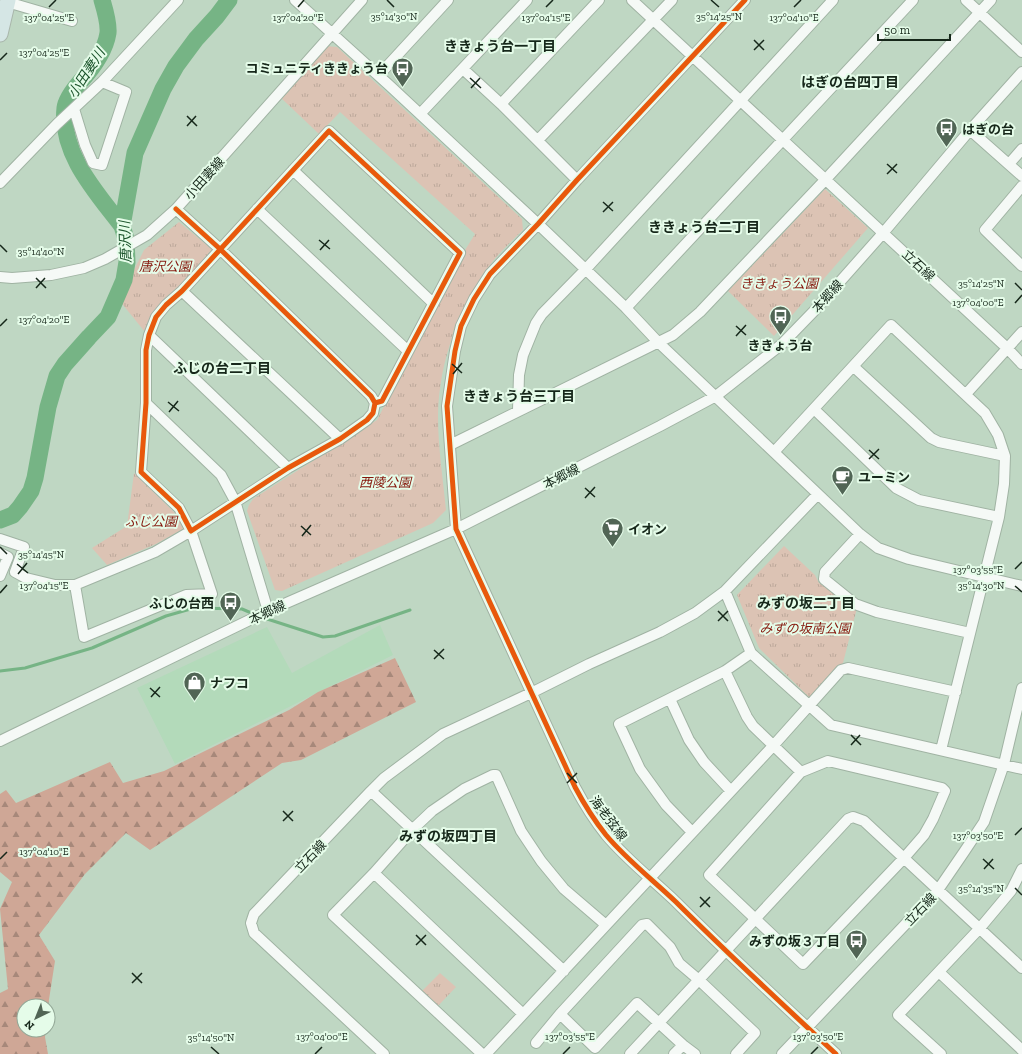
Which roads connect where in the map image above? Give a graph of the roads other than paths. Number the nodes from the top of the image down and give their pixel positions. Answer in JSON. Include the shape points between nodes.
{"nodes":[{"id":1,"x":178,"y":0,"type":"edge"},
{"id":2,"x":295,"y":0,"type":"edge"},
{"id":3,"x":362,"y":0,"type":"edge"},
{"id":4,"x":448,"y":0,"type":"edge"},
{"id":5,"x":527,"y":0,"type":"edge"},
{"id":6,"x":599,"y":0,"type":"edge"},
{"id":7,"x":632,"y":0,"type":"edge"},
{"id":8,"x":672,"y":0,"type":"edge"},
{"id":9,"x":745,"y":0,"type":"edge"},
{"id":10,"x":833,"y":0,"type":"edge"},
{"id":11,"x":914,"y":0,"type":"edge"},
{"id":12,"x":966,"y":0,"type":"edge"},
{"id":13,"x":991,"y":0,"type":"edge"},
{"id":14,"x":8,"y":1,"type":"edge"},
{"id":15,"x":979,"y":12,"type":"junction"},
{"id":16,"x":653,"y":20,"type":"junction"},
{"id":17,"x":72,"y":21,"type":"dead end"},
{"id":18,"x":0,"y":34,"type":"edge"},
{"id":19,"x":333,"y":34,"type":"junction"},
{"id":20,"x":1022,"y":52,"type":"edge"},
{"id":21,"x":692,"y":57,"type":"junction"},
{"id":22,"x":463,"y":69,"type":"junction"},
{"id":23,"x":1022,"y":72,"type":"edge"},
{"id":24,"x":379,"y":75,"type":"junction"},
{"id":25,"x":102,"y":82,"type":"junction"},
{"id":26,"x":740,"y":101,"type":"junction"},
{"id":27,"x":501,"y":104,"type":"junction"},
{"id":28,"x":73,"y":110,"type":"junction"},
{"id":29,"x":420,"y":114,"type":"junction"},
{"id":30,"x":970,"y":130,"type":"junction"},
{"id":31,"x":538,"y":140,"type":"junction"},
{"id":32,"x":784,"y":140,"type":"junction"},
{"id":33,"x":1022,"y":149,"type":"edge"},
{"id":34,"x":1009,"y":164,"type":"junction"},
{"id":35,"x":293,"y":170,"type":"junction"},
{"id":36,"x":1022,"y":176,"type":"edge"},
{"id":37,"x":826,"y":179,"type":"junction"},
{"id":38,"x":577,"y":180,"type":"junction"},
{"id":39,"x":0,"y":183,"type":"edge"},
{"id":40,"x":1022,"y":186,"type":"edge"},
{"id":41,"x":176,"y":209,"type":"junction"},
{"id":42,"x":257,"y":210,"type":"junction"},
{"id":43,"x":538,"y":224,"type":"junction"},
{"id":44,"x":884,"y":232,"type":"junction"},
{"id":45,"x":220,"y":249,"type":"junction"},
{"id":46,"x":1022,"y":266,"type":"edge"},
{"id":47,"x":585,"y":270,"type":"junction"},
{"id":48,"x":0,"y":278,"type":"edge"},
{"id":49,"x":182,"y":291,"type":"junction"},
{"id":50,"x":433,"y":303,"type":"junction"},
{"id":51,"x":626,"y":308,"type":"junction"},
{"id":52,"x":1022,"y":332,"type":"edge"},
{"id":53,"x":149,"y":335,"type":"junction"},
{"id":54,"x":658,"y":342,"type":"junction"},
{"id":55,"x":1007,"y":348,"type":"junction"},
{"id":56,"x":408,"y":351,"type":"junction"},
{"id":57,"x":1022,"y":364,"type":"edge"},
{"id":58,"x":854,"y":367,"type":"junction"},
{"id":59,"x":966,"y":394,"type":"junction"},
{"id":60,"x":716,"y":396,"type":"junction"},
{"id":61,"x":146,"y":403,"type":"junction"},
{"id":62,"x":375,"y":403,"type":"junction"},
{"id":63,"x":814,"y":409,"type":"junction"},
{"id":64,"x":518,"y":410,"type":"junction"},
{"id":65,"x":340,"y":440,"type":"junction"},
{"id":66,"x":450,"y":445,"type":"junction"},
{"id":67,"x":774,"y":452,"type":"junction"},
{"id":68,"x":1005,"y":456,"type":"junction"},
{"id":69,"x":288,"y":468,"type":"junction"},
{"id":70,"x":818,"y":494,"type":"junction"},
{"id":71,"x":235,"y":501,"type":"junction"},
{"id":72,"x":1000,"y":517,"type":"junction"},
{"id":73,"x":456,"y":529,"type":"junction"},
{"id":74,"x":191,"y":530,"type":"junction"},
{"id":75,"x":860,"y":534,"type":"junction"},
{"id":76,"x":0,"y":539,"type":"edge"},
{"id":77,"x":0,"y":553,"type":"edge"},
{"id":78,"x":0,"y":576,"type":"edge"},
{"id":79,"x":984,"y":577,"type":"junction"},
{"id":80,"x":75,"y":585,"type":"junction"},
{"id":81,"x":1022,"y":586,"type":"edge"},
{"id":82,"x":725,"y":591,"type":"junction"},
{"id":83,"x":266,"y":613,"type":"junction"},
{"id":84,"x":970,"y":633,"type":"junction"},
{"id":85,"x":751,"y":653,"type":"junction"},
{"id":86,"x":725,"y":671,"type":"junction"},
{"id":87,"x":1022,"y":688,"type":"edge"},
{"id":88,"x":956,"y":692,"type":"junction"},
{"id":89,"x":532,"y":693,"type":"junction"},
{"id":90,"x":670,"y":699,"type":"junction"},
{"id":91,"x":810,"y":705,"type":"junction"},
{"id":92,"x":0,"y":741,"type":"edge"},
{"id":93,"x":773,"y":746,"type":"junction"},
{"id":94,"x":941,"y":750,"type":"junction"},
{"id":95,"x":1004,"y":764,"type":"junction"},
{"id":96,"x":1022,"y":769,"type":"edge"},
{"id":97,"x":801,"y":772,"type":"junction"},
{"id":98,"x":730,"y":790,"type":"junction"},
{"id":99,"x":371,"y":791,"type":"junction"},
{"id":100,"x":413,"y":829,"type":"junction"},
{"id":101,"x":692,"y":832,"type":"junction"},
{"id":102,"x":904,"y":858,"type":"junction"},
{"id":103,"x":1022,"y":869,"type":"edge"},
{"id":104,"x":374,"y":873,"type":"junction"},
{"id":105,"x":650,"y":877,"type":"junction"},
{"id":106,"x":1018,"y":886,"type":"edge"},
{"id":107,"x":938,"y":890,"type":"junction"},
{"id":108,"x":756,"y":919,"type":"junction"},
{"id":109,"x":606,"y":925,"type":"junction"},
{"id":110,"x":980,"y":928,"type":"junction"},
{"id":111,"x":725,"y":950,"type":"junction"},
{"id":112,"x":1022,"y":968,"type":"edge"},
{"id":113,"x":564,"y":971,"type":"junction"},
{"id":114,"x":940,"y":973,"type":"junction"},
{"id":115,"x":699,"y":980,"type":"junction"},
{"id":116,"x":523,"y":1014,"type":"junction"},
{"id":117,"x":560,"y":1014,"type":"junction"},
{"id":118,"x":659,"y":1023,"type":"junction"},
{"id":119,"x":807,"y":1027,"type":"junction"},
{"id":120,"x":536,"y":1043,"type":"dead end"},
{"id":121,"x":683,"y":1045,"type":"junction"},
{"id":122,"x":1022,"y":1050,"type":"edge"},
{"id":123,"x":384,"y":1054,"type":"edge"},
{"id":124,"x":482,"y":1054,"type":"edge"},
{"id":125,"x":486,"y":1054,"type":"edge"},
{"id":126,"x":630,"y":1054,"type":"edge"},
{"id":127,"x":674,"y":1054,"type":"edge"},
{"id":128,"x":695,"y":1054,"type":"edge"},
{"id":129,"x":736,"y":1054,"type":"edge"},
{"id":130,"x":782,"y":1054,"type":"edge"},
{"id":131,"x":836,"y":1054,"type":"edge"},
{"id":132,"x":941,"y":1054,"type":"edge"}],
"edges":[{"from":1,"to":25,"type":"street"},
{"from":2,"to":19,"type":"street"},
{"from":3,"to":19,"type":"street","name":"小田妻線"},
{"from":4,"to":24,"type":"street"},
{"from":5,"to":22,"type":"street"},
{"from":6,"to":27,"type":"street"},
{"from":7,"to":16,"type":"street","name":"立石線"},
{"from":8,"to":16,"type":"street"},
{"from":9,"to":21,"type":"street"},
{"from":10,"to":26,"type":"street"},
{"from":11,"to":32,"type":"street"},
{"from":12,"to":15,"type":"street"},
{"from":13,"to":15,"type":"street"},
{"from":14,"to":17,"type":"street"},
{"from":14,"to":18,"type":"highway"},
{"from":15,"to":20,"type":"street"},
{"from":15,"to":37,"type":"street"},
{"from":16,"to":21,"type":"street","name":"立石線"},
{"from":16,"to":31,"type":"street"},
{"from":19,"to":24,"type":"street"},
{"from":19,"to":41,"type":"street","name":"小田妻線"},
{"from":21,"to":26,"type":"street","name":"立石線"},
{"from":21,"to":38,"type":"street"},
{"from":22,"to":27,"type":"street"},
{"from":22,"to":29,"type":"street"},
{"from":23,"to":30,"type":"street","name":"本郷線"},
{"from":24,"to":29,"type":"street"},
{"from":25,"to":28,"type":"street"},
{"from":25,"to":28,"type":"street","via":[[126,92],[102,165],[93,163]]},
{"from":26,"to":32,"type":"street","name":"立石線"},
{"from":26,"to":47,"type":"street"},
{"from":27,"to":31,"type":"street"},
{"from":28,"to":39,"type":"street"},
{"from":29,"to":43,"type":"street"},
{"from":30,"to":34,"type":"street"},
{"from":30,"to":44,"type":"street","name":"本郷線"},
{"from":31,"to":38,"type":"street"},
{"from":32,"to":37,"type":"street","name":"立石線"},
{"from":32,"to":51,"type":"street"},
{"from":33,"to":34,"type":"street"},
{"from":34,"to":36,"type":"street"},
{"from":35,"to":42,"type":"street"},
{"from":35,"to":50,"type":"street"},
{"from":35,"to":50,"type":"street","via":[[329,131],[460,253]]},
{"from":37,"to":44,"type":"street","name":"立石線"},
{"from":37,"to":54,"type":"street","via":[[700,312],[673,335]]},
{"from":38,"to":43,"type":"street"},
{"from":40,"to":46,"type":"street","via":[[985,230]]},
{"from":41,"to":45,"type":"street"},
{"from":41,"to":48,"type":"street","name":"小田妻線","via":[[137,242],[84,268],[51,275]]},
{"from":42,"to":45,"type":"street"},
{"from":42,"to":56,"type":"street"},
{"from":43,"to":47,"type":"street"},
{"from":43,"to":66,"type":"street","via":[[490,274],[461,326],[447,406]]},
{"from":44,"to":55,"type":"street","name":"立石線"},
{"from":44,"to":60,"type":"street","name":"本郷線","via":[[782,344]]},
{"from":45,"to":49,"type":"street"},
{"from":45,"to":62,"type":"street","via":[[371,396]]},
{"from":47,"to":51,"type":"street"},
{"from":47,"to":64,"type":"street","via":[[536,323],[523,355],[519,375]]},
{"from":49,"to":53,"type":"street","via":[[156,317]]},
{"from":49,"to":65,"type":"street"},
{"from":50,"to":56,"type":"street"},
{"from":51,"to":54,"type":"street"},
{"from":52,"to":55,"type":"street"},
{"from":53,"to":61,"type":"street","via":[[146,350]]},
{"from":53,"to":69,"type":"street"},
{"from":54,"to":60,"type":"street"},
{"from":54,"to":64,"type":"street"},
{"from":55,"to":57,"type":"street","name":"立石線"},
{"from":55,"to":59,"type":"street"},
{"from":56,"to":62,"type":"street","via":[[382,401]]},
{"from":58,"to":59,"type":"street","via":[[891,325]]},
{"from":58,"to":63,"type":"street"},
{"from":58,"to":68,"type":"street","via":[[931,438]]},
{"from":59,"to":68,"type":"street","via":[[985,413],[998,435]]},
{"from":60,"to":67,"type":"street"},
{"from":60,"to":73,"type":"street","name":"本郷線"},
{"from":61,"to":71,"type":"street","via":[[221,476]]},
{"from":61,"to":74,"type":"street","via":[[141,472],[179,508]]},
{"from":62,"to":65,"type":"street","via":[[374,413]]},
{"from":63,"to":67,"type":"street"},
{"from":63,"to":72,"type":"street","via":[[896,488],[919,500]]},
{"from":64,"to":66,"type":"street"},
{"from":65,"to":69,"type":"street"},
{"from":66,"to":73,"type":"street"},
{"from":67,"to":70,"type":"street"},
{"from":68,"to":72,"type":"street"},
{"from":69,"to":71,"type":"street"},
{"from":70,"to":75,"type":"street"},
{"from":70,"to":82,"type":"street","name":"立石線"},
{"from":71,"to":74,"type":"street"},
{"from":71,"to":83,"type":"street"},
{"from":72,"to":79,"type":"street"},
{"from":73,"to":83,"type":"street","name":"本郷線"},
{"from":73,"to":89,"type":"street","name":"海老弦線"},
{"from":74,"to":80,"type":"street","via":[[155,552]]},
{"from":74,"to":80,"type":"street","via":[[212,594],[180,596],[84,637]]},
{"from":75,"to":79,"type":"street","via":[[878,548],[909,559]]},
{"from":75,"to":84,"type":"street","via":[[825,572],[824,579],[855,604],[877,612]]},
{"from":76,"to":80,"type":"street","via":[[24,547],[15,572],[26,578],[55,585]]},
{"from":77,"to":78,"type":"street","via":[[8,557]]},
{"from":79,"to":81,"type":"street"},
{"from":79,"to":84,"type":"street"},
{"from":82,"to":85,"type":"street"},
{"from":82,"to":89,"type":"street","name":"立石線","via":[[695,613],[660,632]]},
{"from":83,"to":92,"type":"street","name":"本郷線"},
{"from":84,"to":88,"type":"street"},
{"from":85,"to":86,"type":"street"},
{"from":85,"to":91,"type":"street"},
{"from":86,"to":90,"type":"street"},
{"from":86,"to":93,"type":"street","via":[[747,717]]},
{"from":87,"to":95,"type":"street","name":"立石線"},
{"from":88,"to":91,"type":"street","via":[[848,668],[841,670]]},
{"from":88,"to":94,"type":"street"},
{"from":89,"to":99,"type":"street","name":"立石線","via":[[443,734],[400,765]]},
{"from":89,"to":105,"type":"street","name":"海老弦線","via":[[574,787],[587,809],[628,859]]},
{"from":90,"to":98,"type":"street","via":[[689,740],[704,762]]},
{"from":90,"to":101,"type":"street","via":[[619,724],[640,770],[666,805]]},
{"from":91,"to":93,"type":"street"},
{"from":91,"to":94,"type":"street","via":[[831,725]]},
{"from":93,"to":97,"type":"street"},
{"from":93,"to":98,"type":"street"},
{"from":94,"to":95,"type":"street"},
{"from":95,"to":96,"type":"street"},
{"from":95,"to":107,"type":"street","name":"立石線","via":[[984,822]]},
{"from":97,"to":102,"type":"street","via":[[828,762],[942,788],[945,791],[933,819],[924,835]]},
{"from":97,"to":108,"type":"street","via":[[709,875]]},
{"from":98,"to":101,"type":"street"},
{"from":99,"to":100,"type":"street"},
{"from":99,"to":123,"type":"street","name":"立石線","via":[[254,914],[251,923],[254,933]]},
{"from":100,"to":104,"type":"street"},
{"from":100,"to":109,"type":"street","via":[[432,811],[464,788],[496,775],[521,831],[541,862],[564,889]]},
{"from":100,"to":113,"type":"street"},
{"from":101,"to":105,"type":"street"},
{"from":102,"to":107,"type":"street"},
{"from":102,"to":108,"type":"street","via":[[864,822],[853,817],[848,819]]},
{"from":102,"to":108,"type":"street","via":[[803,964]]},
{"from":103,"to":106,"type":"street"},
{"from":104,"to":116,"type":"street"},
{"from":104,"to":124,"type":"street","via":[[333,915]]},
{"from":105,"to":109,"type":"street"},
{"from":105,"to":111,"type":"street","name":"海老弦線"},
{"from":106,"to":110,"type":"street"},
{"from":107,"to":110,"type":"street"},
{"from":107,"to":119,"type":"street","name":"立石線"},
{"from":108,"to":111,"type":"street"},
{"from":109,"to":113,"type":"street"},
{"from":110,"to":112,"type":"street"},
{"from":110,"to":114,"type":"street"},
{"from":111,"to":115,"type":"street"},
{"from":111,"to":119,"type":"street","name":"海老弦線"},
{"from":113,"to":116,"type":"street"},
{"from":114,"to":122,"type":"street"},
{"from":114,"to":132,"type":"street","via":[[898,1015]]},
{"from":115,"to":117,"type":"street","via":[[679,963],[670,948],[647,924],[642,925]]},
{"from":115,"to":118,"type":"street"},
{"from":115,"to":129,"type":"street","via":[[755,1033]]},
{"from":116,"to":125,"type":"street"},
{"from":117,"to":118,"type":"street","via":[[595,1048],[632,1002],[637,1003]]},
{"from":117,"to":120,"type":"street"},
{"from":118,"to":121,"type":"street"},
{"from":118,"to":126,"type":"street"},
{"from":119,"to":130,"type":"street","name":"立石線"},
{"from":119,"to":131,"type":"street","name":"海老弦線"},
{"from":121,"to":127,"type":"street"},
{"from":121,"to":128,"type":"street"}]}
